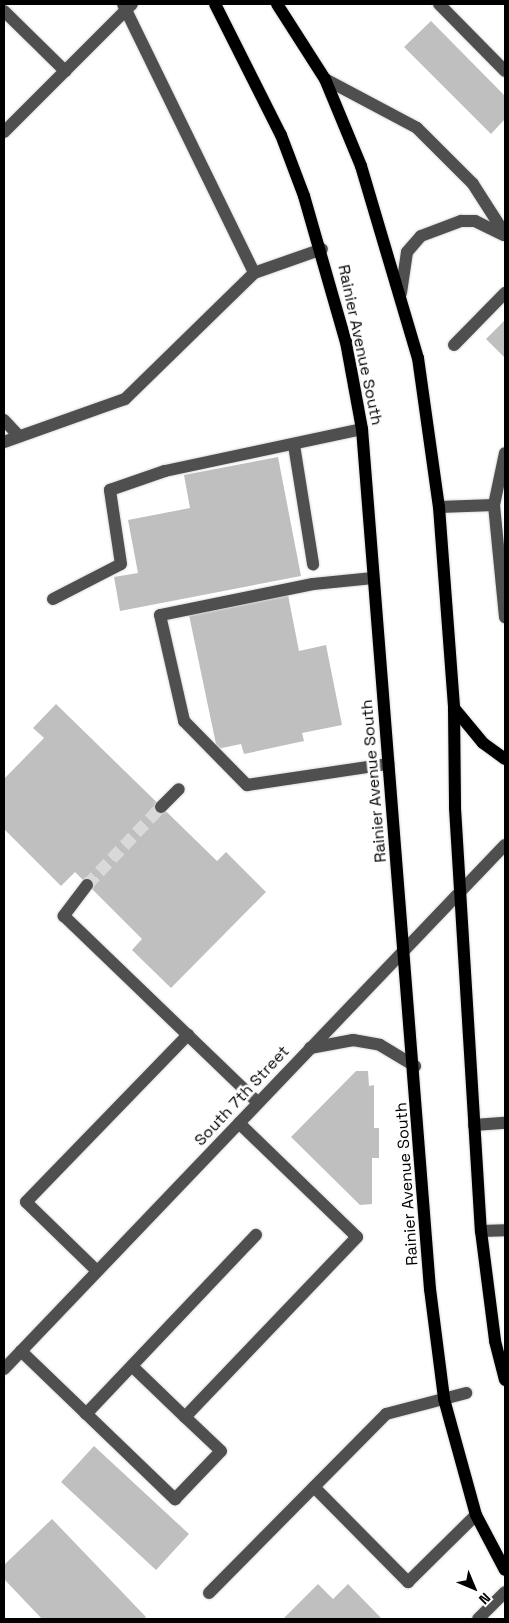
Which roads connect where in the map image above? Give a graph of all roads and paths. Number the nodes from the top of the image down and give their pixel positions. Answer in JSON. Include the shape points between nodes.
{"nodes":[{"id":1,"x":215,"y":4,"type":"edge"},
{"id":2,"x":277,"y":4,"type":"edge"},
{"id":3,"x":439,"y":4,"type":"edge"},
{"id":4,"x":127,"y":5,"type":"edge"},
{"id":5,"x":4,"y":11,"type":"edge"},
{"id":6,"x":503,"y":66,"type":"edge"},
{"id":7,"x":65,"y":71,"type":"junction"},
{"id":8,"x":325,"y":79,"type":"junction"},
{"id":9,"x":4,"y":132,"type":"edge"},
{"id":10,"x":505,"y":235,"type":"edge"},
{"id":11,"x":322,"y":249,"type":"junction"},
{"id":12,"x":254,"y":273,"type":"junction"},
{"id":13,"x":401,"y":293,"type":"junction"},
{"id":14,"x":505,"y":293,"type":"edge"},
{"id":15,"x":454,"y":345,"type":"dead end"},
{"id":16,"x":4,"y":420,"type":"edge"},
{"id":17,"x":362,"y":429,"type":"junction"},
{"id":18,"x":19,"y":436,"type":"junction"},
{"id":19,"x":4,"y":442,"type":"edge"},
{"id":20,"x":294,"y":445,"type":"junction"},
{"id":21,"x":505,"y":453,"type":"edge"},
{"id":22,"x":494,"y":505,"type":"junction"},
{"id":23,"x":439,"y":506,"type":"junction"},
{"id":24,"x":501,"y":545,"type":"edge"},
{"id":25,"x":313,"y":564,"type":"dead end"},
{"id":26,"x":373,"y":578,"type":"junction"},
{"id":27,"x":53,"y":599,"type":"dead end"},
{"id":28,"x":505,"y":617,"type":"edge"},
{"id":29,"x":454,"y":708,"type":"junction"},
{"id":30,"x":505,"y":759,"type":"edge"},
{"id":31,"x":388,"y":764,"type":"junction"},
{"id":32,"x":179,"y":789,"type":"dead end"},
{"id":33,"x":161,"y":807,"type":"tunnel mouth"},
{"id":34,"x":505,"y":845,"type":"edge"},
{"id":35,"x":87,"y":885,"type":"tunnel mouth"},
{"id":36,"x":459,"y":895,"type":"junction"},
{"id":37,"x":406,"y":949,"type":"junction"},
{"id":38,"x":188,"y":1035,"type":"junction"},
{"id":39,"x":310,"y":1048,"type":"junction"},
{"id":40,"x":415,"y":1066,"type":"junction"},
{"id":41,"x":258,"y":1103,"type":"junction"},
{"id":42,"x":505,"y":1123,"type":"edge"},
{"id":43,"x":239,"y":1124,"type":"junction"},
{"id":44,"x":474,"y":1125,"type":"junction"},
{"id":45,"x":505,"y":1230,"type":"edge"},
{"id":46,"x":481,"y":1231,"type":"junction"},
{"id":47,"x":256,"y":1236,"type":"dead end"},
{"id":48,"x":97,"y":1271,"type":"junction"},
{"id":49,"x":500,"y":1340,"type":"edge"},
{"id":50,"x":21,"y":1351,"type":"junction"},
{"id":51,"x":132,"y":1366,"type":"junction"},
{"id":52,"x":4,"y":1370,"type":"edge"},
{"id":53,"x":505,"y":1380,"type":"edge"},
{"id":54,"x":466,"y":1393,"type":"dead end"},
{"id":55,"x":444,"y":1399,"type":"junction"},
{"id":56,"x":86,"y":1414,"type":"junction"},
{"id":57,"x":185,"y":1417,"type":"junction"},
{"id":58,"x":314,"y":1487,"type":"junction"},
{"id":59,"x":476,"y":1515,"type":"junction"},
{"id":60,"x":505,"y":1570,"type":"edge"},
{"id":61,"x":505,"y":1592,"type":"edge"},
{"id":62,"x":209,"y":1593,"type":"dead end"},
{"id":63,"x":478,"y":1619,"type":"edge"}],
"edges":[{"from":1,"to":11,"type":"main road","name":"Rainier Avenue South","via":[[281,135]]},
{"from":2,"to":8,"type":"main road"},
{"from":3,"to":6,"type":"street"},
{"from":4,"to":7,"type":"street"},
{"from":4,"to":12,"type":"street"},
{"from":5,"to":7,"type":"street"},
{"from":7,"to":9,"type":"street"},
{"from":8,"to":10,"type":"street","via":[[417,128],[473,184]]},
{"from":8,"to":13,"type":"main road","via":[[361,166]]},
{"from":10,"to":13,"type":"street","via":[[475,220],[441,225],[428,232],[407,252]]},
{"from":11,"to":12,"type":"street"},
{"from":11,"to":17,"type":"main road","name":"Rainier Avenue South","via":[[346,342]]},
{"from":12,"to":18,"type":"street","via":[[124,399]]},
{"from":13,"to":23,"type":"main road","via":[[418,358]]},
{"from":14,"to":15,"type":"street"},
{"from":16,"to":18,"type":"street"},
{"from":17,"to":20,"type":"street"},
{"from":17,"to":26,"type":"main road","name":"Rainier Avenue South"},
{"from":18,"to":19,"type":"street"},
{"from":20,"to":25,"type":"street"},
{"from":20,"to":27,"type":"street","via":[[165,472],[110,490],[121,564]]},
{"from":21,"to":22,"type":"street"},
{"from":22,"to":23,"type":"street"},
{"from":22,"to":24,"type":"street"},
{"from":23,"to":29,"type":"main road"},
{"from":24,"to":28,"type":"street"},
{"from":26,"to":31,"type":"main road","name":"Rainier Avenue South"},
{"from":26,"to":31,"type":"street","via":[[313,584],[160,616],[184,721],[247,785]]},
{"from":29,"to":30,"type":"main road","via":[[483,743]]},
{"from":29,"to":36,"type":"main road"},
{"from":31,"to":37,"type":"main road","name":"Rainier Avenue South"},
{"from":32,"to":33,"type":"street"},
{"from":34,"to":36,"type":"street","name":"South 7th Street"},
{"from":35,"to":38,"type":"street","via":[[64,916]]},
{"from":36,"to":37,"type":"street","name":"South 7th Street"},
{"from":36,"to":44,"type":"main road"},
{"from":37,"to":39,"type":"street","name":"South 7th Street"},
{"from":37,"to":40,"type":"main road","name":"Rainier Avenue South"},
{"from":38,"to":41,"type":"street"},
{"from":38,"to":48,"type":"street","via":[[26,1202]]},
{"from":39,"to":40,"type":"street","via":[[352,1040],[380,1045]]},
{"from":39,"to":41,"type":"street","name":"South 7th Street"},
{"from":40,"to":55,"type":"main road","name":"Rainier Avenue South","via":[[430,1290]]},
{"from":41,"to":43,"type":"street","name":"South 7th Street"},
{"from":42,"to":44,"type":"street"},
{"from":43,"to":48,"type":"street","name":"South 7th Street"},
{"from":43,"to":57,"type":"street","via":[[357,1237]]},
{"from":44,"to":46,"type":"main road"},
{"from":45,"to":46,"type":"street"},
{"from":46,"to":49,"type":"main road"},
{"from":47,"to":51,"type":"street"},
{"from":48,"to":50,"type":"street","name":"South 7th Street"},
{"from":49,"to":53,"type":"main road"},
{"from":50,"to":52,"type":"street","name":"South 7th Street"},
{"from":50,"to":56,"type":"street"},
{"from":51,"to":56,"type":"street"},
{"from":51,"to":57,"type":"street"},
{"from":54,"to":55,"type":"street"},
{"from":55,"to":58,"type":"street","via":[[386,1414]]},
{"from":55,"to":59,"type":"main road","name":"Rainier Avenue South"},
{"from":56,"to":57,"type":"street","via":[[175,1499],[221,1451]]},
{"from":58,"to":59,"type":"street","via":[[408,1582]]},
{"from":58,"to":62,"type":"street"},
{"from":59,"to":60,"type":"main road","name":"Rainier Avenue South"},
{"from":61,"to":63,"type":"street"}]}
